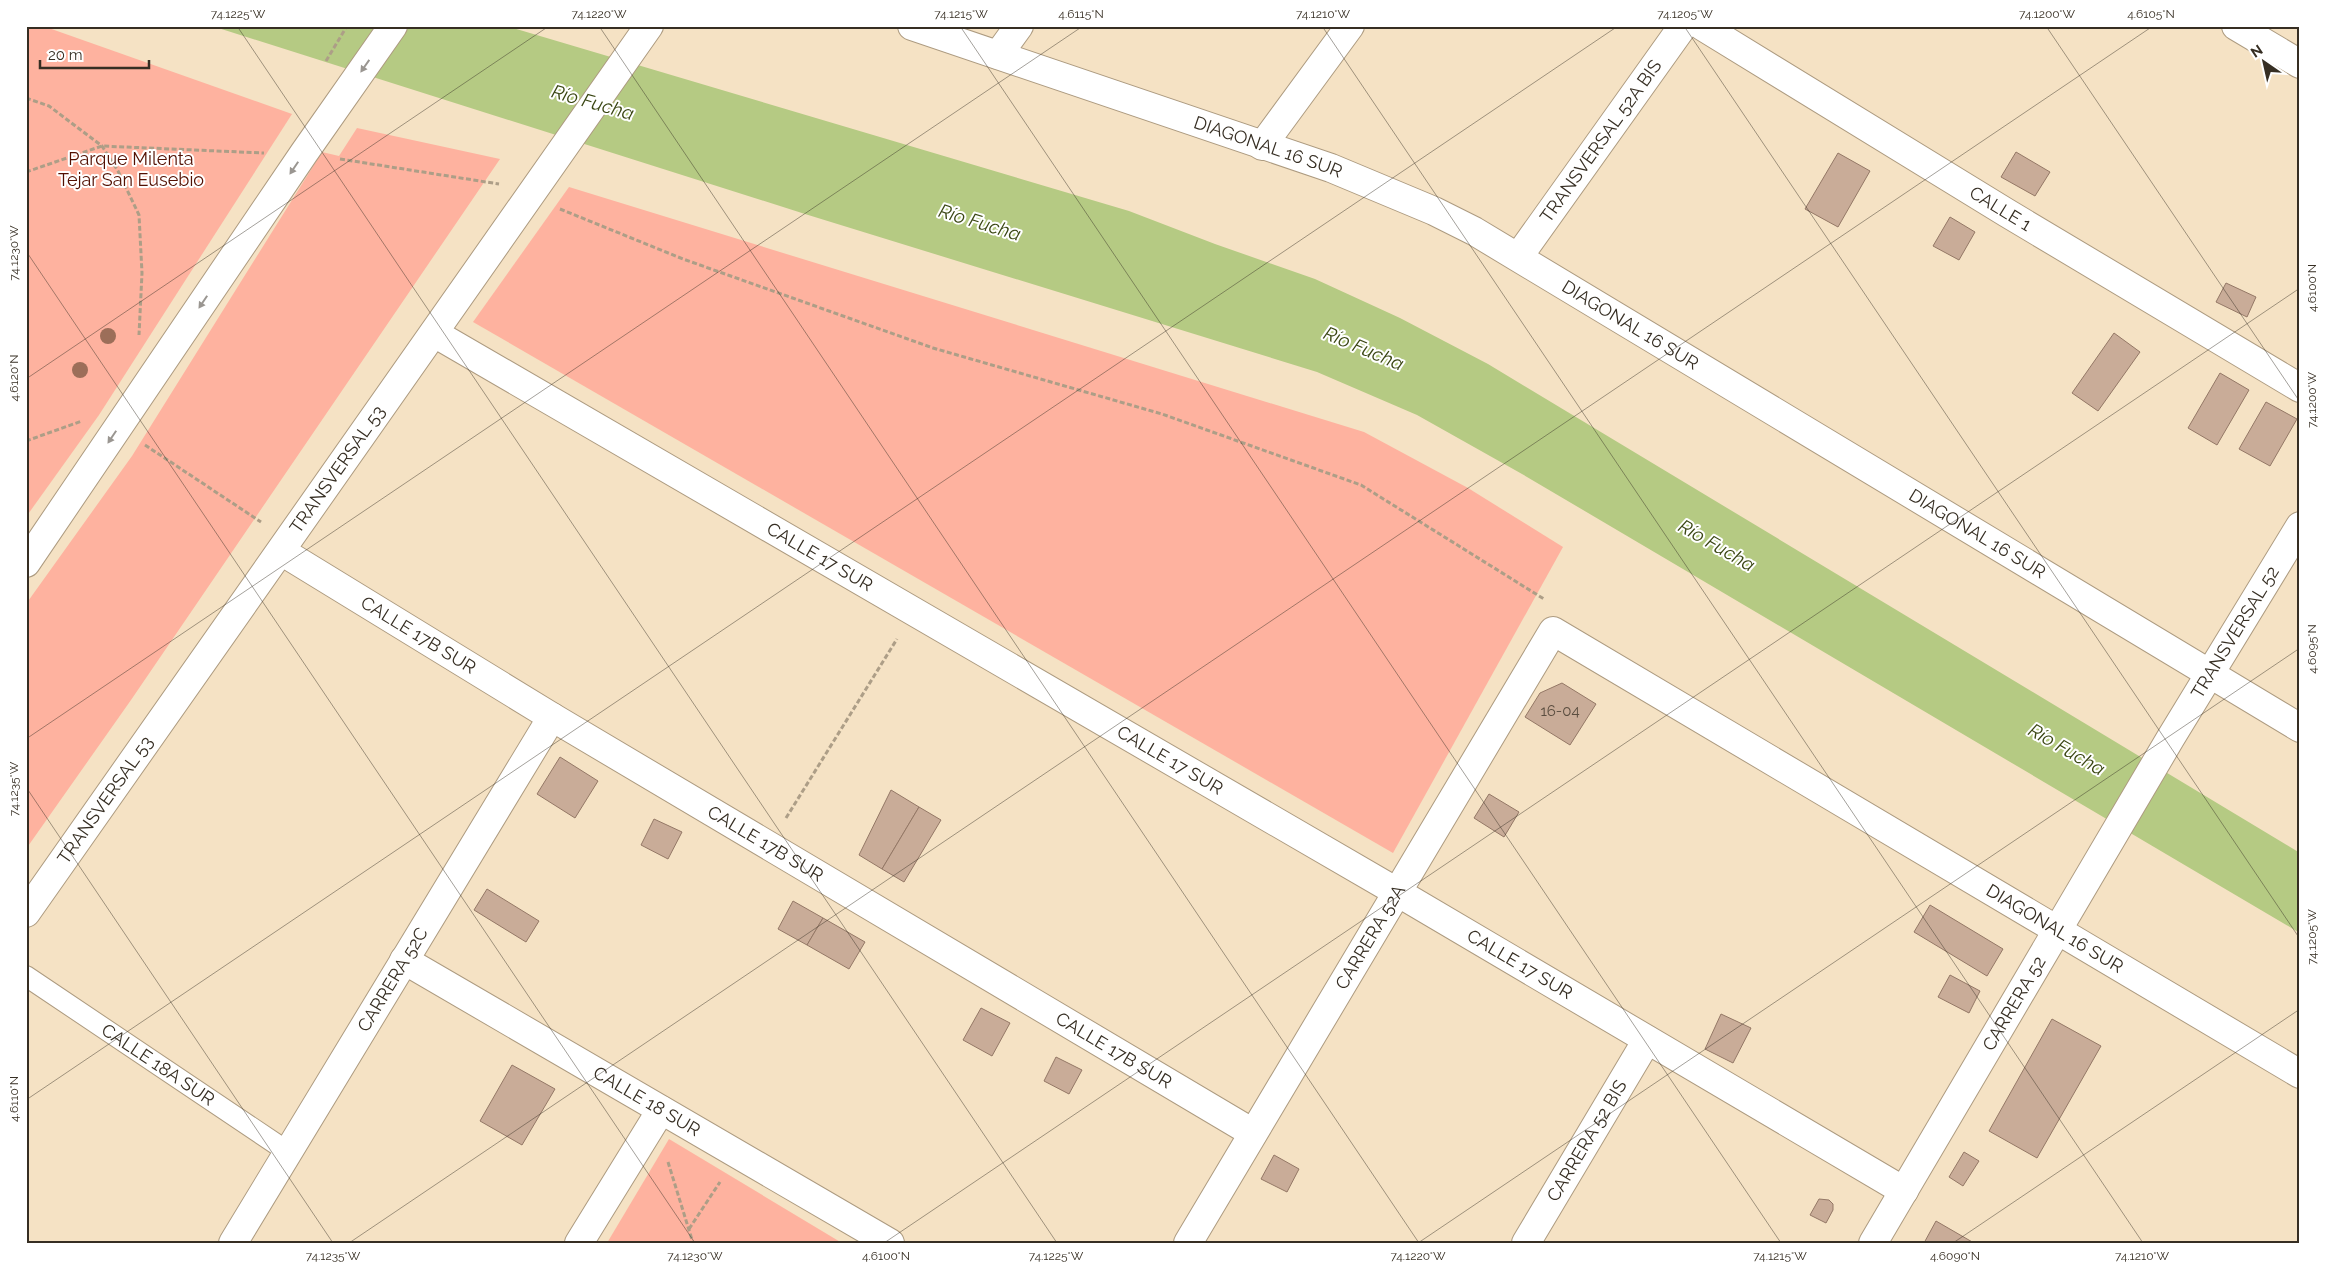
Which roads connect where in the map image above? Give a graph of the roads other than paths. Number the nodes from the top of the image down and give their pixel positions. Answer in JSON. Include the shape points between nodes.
{"nodes":[{"id":1,"x":393,"y":26,"type":"edge"},
{"id":2,"x":912,"y":26,"type":"edge"},
{"id":3,"x":1019,"y":26,"type":"edge"},
{"id":4,"x":1350,"y":26,"type":"edge"},
{"id":5,"x":1683,"y":26,"type":"edge"},
{"id":6,"x":1702,"y":26,"type":"edge"},
{"id":7,"x":2236,"y":26,"type":"edge"},
{"id":8,"x":646,"y":30,"type":"edge"},
{"id":9,"x":998,"y":56,"type":"junction"},
{"id":10,"x":2300,"y":64,"type":"edge"},
{"id":11,"x":1262,"y":146,"type":"junction"},
{"id":12,"x":1519,"y":256,"type":"junction"},
{"id":13,"x":434,"y":333,"type":"junction"},
{"id":14,"x":2300,"y":388,"type":"edge"},
{"id":15,"x":2300,"y":526,"type":"edge"},
{"id":16,"x":285,"y":545,"type":"junction"},
{"id":17,"x":26,"y":564,"type":"edge"},
{"id":18,"x":1553,"y":631,"type":"joint"},
{"id":19,"x":2209,"y":675,"type":"junction"},
{"id":20,"x":552,"y":717,"type":"junction"},
{"id":21,"x":2300,"y":728,"type":"edge"},
{"id":22,"x":2170,"y":739,"type":"joint"},
{"id":23,"x":1397,"y":892,"type":"junction"},
{"id":24,"x":26,"y":913,"type":"edge"},
{"id":25,"x":2058,"y":930,"type":"junction"},
{"id":26,"x":404,"y":960,"type":"junction"},
{"id":27,"x":26,"y":976,"type":"edge"},
{"id":28,"x":1647,"y":1040,"type":"junction"},
{"id":29,"x":2300,"y":1074,"type":"edge"},
{"id":30,"x":658,"y":1115,"type":"junction"},
{"id":31,"x":1253,"y":1133,"type":"junction"},
{"id":32,"x":288,"y":1152,"type":"junction"},
{"id":33,"x":1904,"y":1191,"type":"junction"},
{"id":34,"x":234,"y":1243,"type":"edge"},
{"id":35,"x":579,"y":1243,"type":"edge"},
{"id":36,"x":890,"y":1243,"type":"edge"},
{"id":37,"x":1188,"y":1243,"type":"edge"},
{"id":38,"x":1526,"y":1243,"type":"edge"},
{"id":39,"x":1873,"y":1243,"type":"edge"}],
"edges":[{"from":1,"to":17,"type":"street","one_way":true},
{"from":2,"to":9,"type":"street","name":"DIAGONAL 16 SUR"},
{"from":3,"to":9,"type":"street"},
{"from":4,"to":11,"type":"street"},
{"from":5,"to":12,"type":"street","name":"TRANSVERSAL 52A BIS"},
{"from":6,"to":14,"type":"street","name":"CALLE 1"},
{"from":7,"to":10,"type":"street"},
{"from":8,"to":13,"type":"street","name":"TRANSVERSAL 53"},
{"from":9,"to":11,"type":"street","name":"DIAGONAL 16 SUR"},
{"from":11,"to":12,"type":"street","name":"DIAGONAL 16 SUR","via":[[1331,168],[1392,193]]},
{"from":12,"to":19,"type":"street","name":"DIAGONAL 16 SUR"},
{"from":13,"to":16,"type":"street","name":"TRANSVERSAL 53"},
{"from":13,"to":23,"type":"street","name":"CALLE 17 SUR"},
{"from":15,"to":19,"type":"street","name":"TRANSVERSAL 52"},
{"from":16,"to":20,"type":"street","name":"CALLE 17B SUR"},
{"from":16,"to":24,"type":"street","name":"TRANSVERSAL 53"},
{"from":18,"to":23,"type":"street","name":"CARRERA 52A"},
{"from":18,"to":25,"type":"street","name":"DIAGONAL 16 SUR"},
{"from":19,"to":21,"type":"street","name":"DIAGONAL 16 SUR"},
{"from":19,"to":22,"type":"street","name":"TRANSVERSAL 52"},
{"from":20,"to":26,"type":"street","name":"CARRERA 52C"},
{"from":20,"to":31,"type":"street","name":"CALLE 17B SUR"},
{"from":22,"to":25,"type":"street","name":"CARRERA 52"},
{"from":23,"to":28,"type":"street","name":"CALLE 17 SUR"},
{"from":23,"to":31,"type":"street","name":"CARRERA 52A"},
{"from":25,"to":29,"type":"street","name":"DIAGONAL 16 SUR"},
{"from":25,"to":33,"type":"street","name":"CARRERA 52"},
{"from":26,"to":30,"type":"street","name":"CALLE 18 SUR"},
{"from":26,"to":32,"type":"street","name":"CARRERA 52C"},
{"from":27,"to":32,"type":"lane","name":"CALLE 18A SUR"},
{"from":28,"to":33,"type":"street","name":"CALLE 17 SUR"},
{"from":28,"to":38,"type":"street","name":"CARRERA 52 BIS"},
{"from":30,"to":35,"type":"street"},
{"from":30,"to":36,"type":"street","name":"CALLE 18 SUR","via":[[738,1154]]},
{"from":31,"to":37,"type":"street","name":"CARRERA 52A"},
{"from":32,"to":34,"type":"street","name":"CARRERA 52C"},
{"from":33,"to":39,"type":"street","name":"CARRERA 52"}]}
